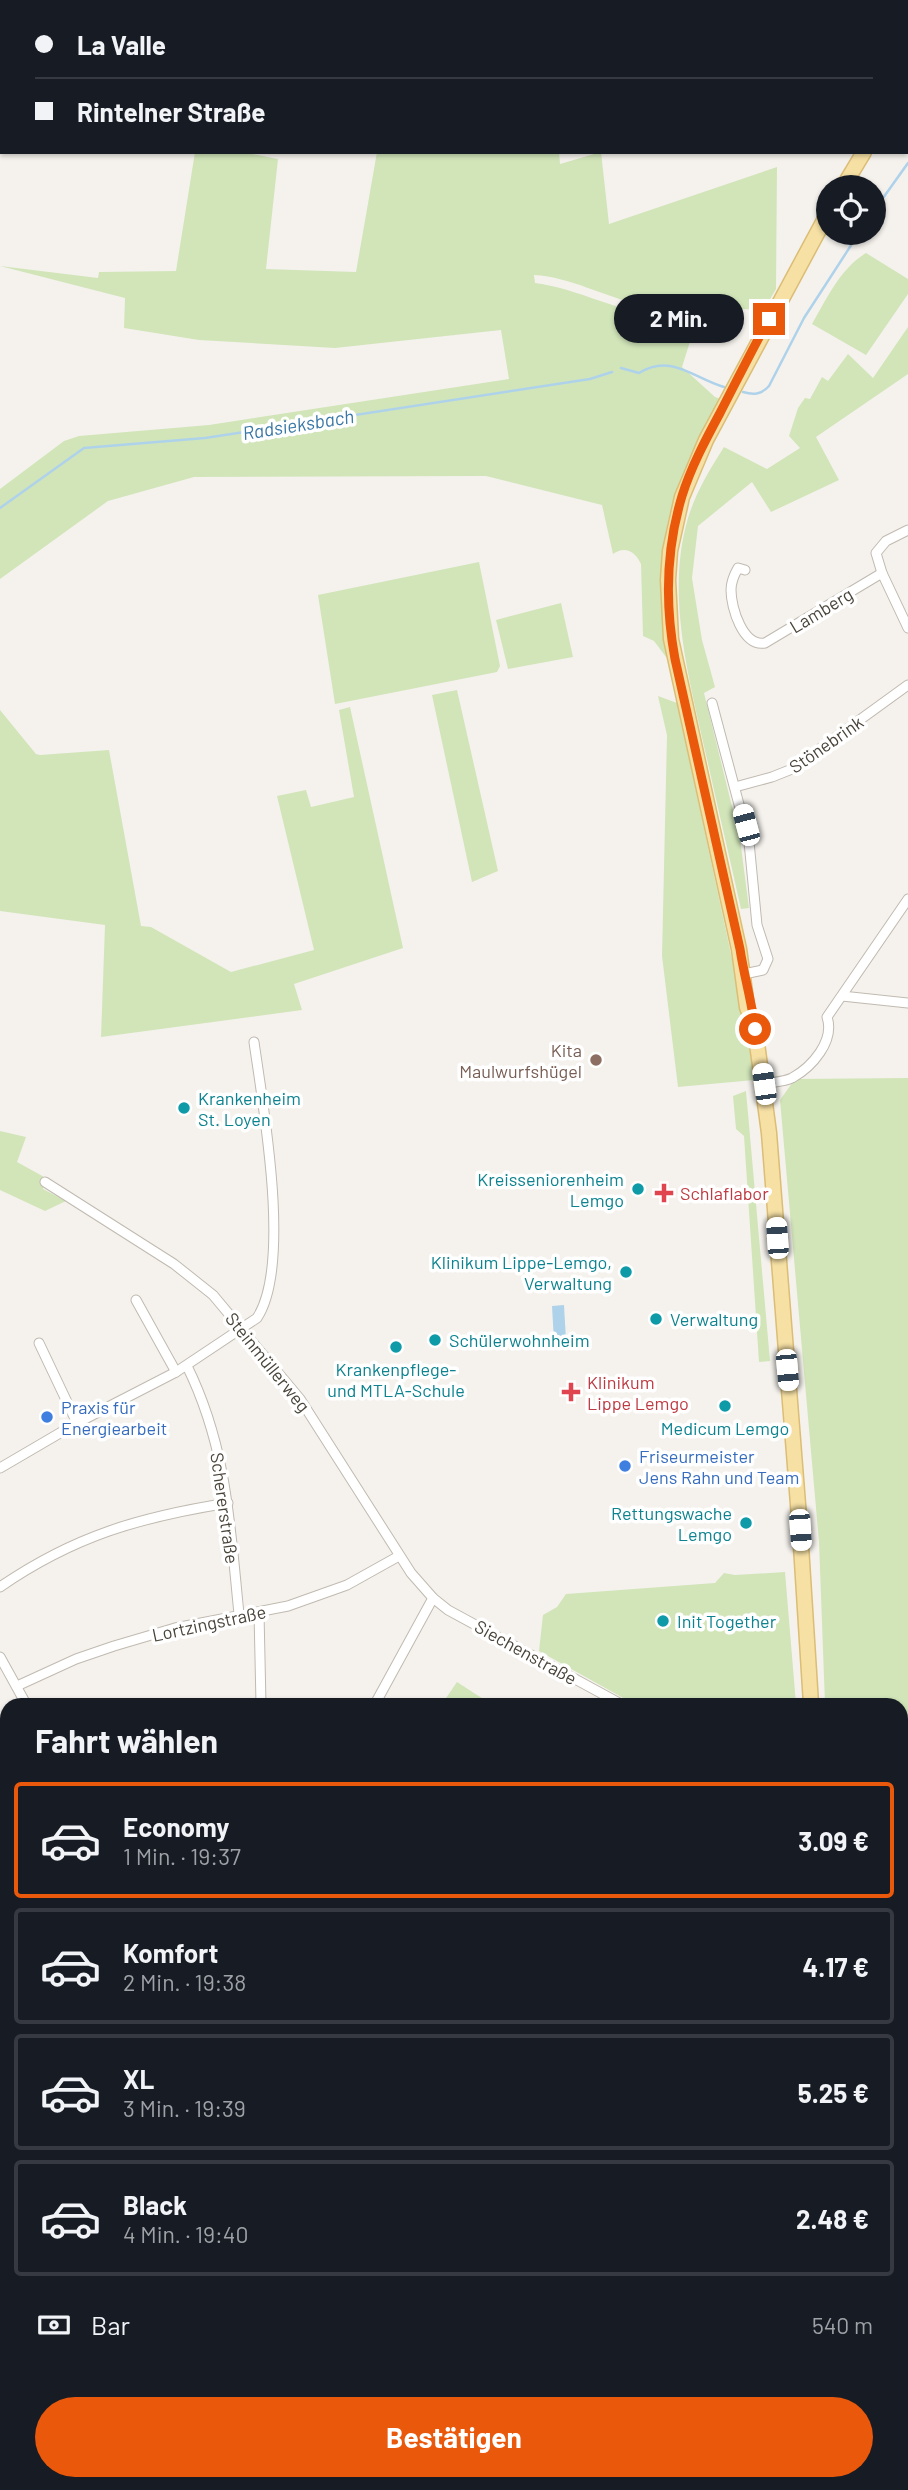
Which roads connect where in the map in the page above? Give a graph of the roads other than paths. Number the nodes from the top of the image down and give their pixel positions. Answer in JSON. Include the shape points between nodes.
{"nodes":[{"id":1,"x":863,"y":154,"type":"edge"},
{"id":2,"x":850,"y":175,"type":"edge"},
{"id":3,"x":816,"y":234,"type":"edge"},
{"id":4,"x":908,"y":530,"type":"edge"},
{"id":5,"x":745,"y":570,"type":"dead end"},
{"id":6,"x":881,"y":573,"type":"junction"},
{"id":7,"x":908,"y":628,"type":"edge"},
{"id":8,"x":908,"y":685,"type":"edge"},
{"id":9,"x":712,"y":703,"type":"dead end"},
{"id":10,"x":735,"y":787,"type":"junction"},
{"id":11,"x":908,"y":899,"type":"edge"},
{"id":12,"x":744,"y":978,"type":"junction"},
{"id":13,"x":842,"y":996,"type":"junction"},
{"id":14,"x":908,"y":1003,"type":"edge"},
{"id":15,"x":254,"y":1042,"type":"dead end"},
{"id":16,"x":764,"y":1084,"type":"junction"},
{"id":17,"x":45,"y":1182,"type":"dead end"},
{"id":18,"x":136,"y":1300,"type":"dead end"},
{"id":19,"x":242,"y":1328,"type":"junction"},
{"id":20,"x":39,"y":1343,"type":"dead end"},
{"id":21,"x":187,"y":1366,"type":"junction"},
{"id":22,"x":176,"y":1373,"type":"junction"},
{"id":23,"x":77,"y":1423,"type":"junction"},
{"id":24,"x":0,"y":1468,"type":"edge"},
{"id":25,"x":228,"y":1503,"type":"junction"},
{"id":26,"x":399,"y":1556,"type":"junction"},
{"id":27,"x":0,"y":1587,"type":"edge"},
{"id":28,"x":433,"y":1598,"type":"junction"},
{"id":29,"x":259,"y":1613,"type":"junction"},
{"id":30,"x":239,"y":1614,"type":"junction"},
{"id":31,"x":0,"y":1657,"type":"edge"},
{"id":32,"x":17,"y":1686,"type":"junction"},
{"id":33,"x":23,"y":1698,"type":"edge"},
{"id":34,"x":261,"y":1698,"type":"edge"},
{"id":35,"x":378,"y":1698,"type":"edge"},
{"id":36,"x":610,"y":1698,"type":"edge"},
{"id":37,"x":811,"y":1698,"type":"edge"}],
"edges":[{"from":1,"to":2,"type":"main road"},
{"from":3,"to":12,"type":"main road","via":[[706,440],[682,497],[670,551],[671,639]]},
{"from":4,"to":6,"type":"street","via":[[886,541],[876,553]]},
{"from":5,"to":6,"type":"street","name":"Lamberg","via":[[738,568],[734,576],[733,602],[749,639],[759,644]]},
{"from":6,"to":7,"type":"street"},
{"from":8,"to":10,"type":"street","name":"Stönebrink","via":[[792,769]]},
{"from":9,"to":10,"type":"street"},
{"from":10,"to":12,"type":"street","via":[[750,842],[758,931],[768,959],[763,970]]},
{"from":11,"to":13,"type":"street"},
{"from":12,"to":16,"type":"main road"},
{"from":13,"to":14,"type":"street"},
{"from":13,"to":16,"type":"street","via":[[827,1017],[828,1035],[812,1063],[790,1079]]},
{"from":15,"to":19,"type":"street","via":[[273,1203],[271,1278],[265,1307]]},
{"from":16,"to":37,"type":"main road"},
{"from":17,"to":19,"type":"street","name":"Steinmüllerweg","via":[[174,1264],[214,1295]]},
{"from":18,"to":22,"type":"street"},
{"from":19,"to":21,"type":"street"},
{"from":19,"to":26,"type":"street","name":"Steinmüllerweg","via":[[300,1399]]},
{"from":20,"to":23,"type":"street"},
{"from":21,"to":22,"type":"street"},
{"from":21,"to":25,"type":"street","name":"Schererstraße","via":[[202,1396]]},
{"from":22,"to":23,"type":"street"},
{"from":23,"to":24,"type":"street"},
{"from":25,"to":27,"type":"street","via":[[170,1512],[104,1531],[64,1548]]},
{"from":25,"to":30,"type":"street","name":"Schererstraße"},
{"from":26,"to":28,"type":"street","name":"Steinmüllerweg"},
{"from":26,"to":29,"type":"street","name":"Lortzingstraße","via":[[347,1585]]},
{"from":28,"to":35,"type":"street"},
{"from":28,"to":36,"type":"street","name":"Siechenstraße"},
{"from":29,"to":30,"type":"street","name":"Lortzingstraße"},
{"from":29,"to":34,"type":"street"},
{"from":30,"to":32,"type":"street","name":"Lortzingstraße","via":[[114,1646]]},
{"from":31,"to":32,"type":"street"},
{"from":32,"to":33,"type":"street"}]}
